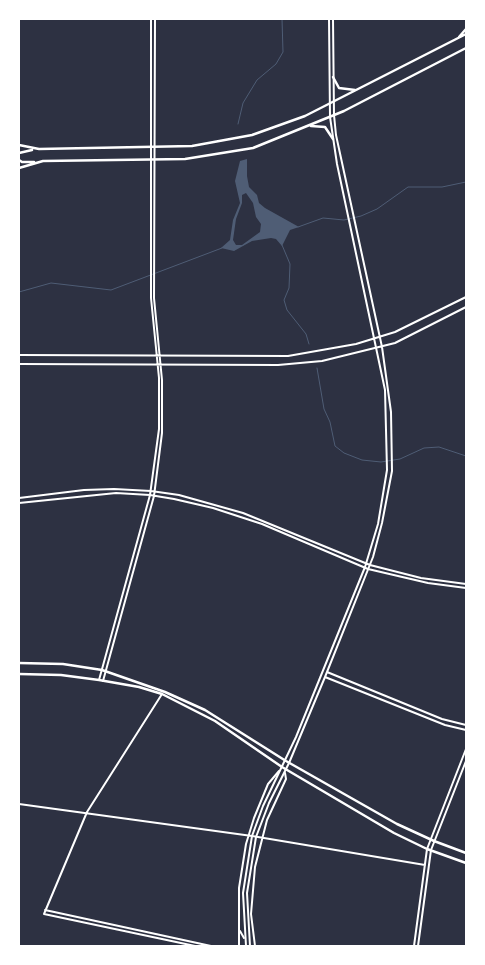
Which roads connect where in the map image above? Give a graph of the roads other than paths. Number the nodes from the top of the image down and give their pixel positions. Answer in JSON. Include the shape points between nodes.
{"nodes":[{"id":1,"x":151,"y":19,"type":"edge"},
{"id":2,"x":155,"y":19,"type":"edge"},
{"id":3,"x":329,"y":19,"type":"edge"},
{"id":4,"x":333,"y":19,"type":"edge"},
{"id":5,"x":466,"y":29,"type":"edge"},
{"id":6,"x":466,"y":34,"type":"edge"},
{"id":7,"x":458,"y":39,"type":"junction"},
{"id":8,"x":466,"y":50,"type":"edge"},
{"id":9,"x":333,"y":77,"type":"junction"},
{"id":10,"x":356,"y":90,"type":"junction"},
{"id":11,"x":334,"y":101,"type":"junction"},
{"id":12,"x":329,"y":103,"type":"junction"},
{"id":13,"x":334,"y":115,"type":"junction"},
{"id":14,"x":330,"y":117,"type":"junction"},
{"id":15,"x":307,"y":127,"type":"junction"},
{"id":16,"x":333,"y":139,"type":"junction"},
{"id":17,"x":19,"y":145,"type":"edge"},
{"id":18,"x":151,"y":147,"type":"junction"},
{"id":19,"x":156,"y":147,"type":"junction"},
{"id":20,"x":39,"y":149,"type":"junction"},
{"id":21,"x":19,"y":153,"type":"edge"},
{"id":22,"x":19,"y":160,"type":"edge"},
{"id":23,"x":151,"y":160,"type":"junction"},
{"id":24,"x":156,"y":160,"type":"junction"},
{"id":25,"x":43,"y":161,"type":"junction"},
{"id":26,"x":19,"y":168,"type":"edge"},
{"id":27,"x":466,"y":297,"type":"edge"},
{"id":28,"x":466,"y":307,"type":"edge"},
{"id":29,"x":380,"y":336,"type":"junction"},
{"id":30,"x":375,"y":338,"type":"junction"},
{"id":31,"x":382,"y":347,"type":"junction"},
{"id":32,"x":377,"y":348,"type":"junction"},
{"id":33,"x":19,"y":355,"type":"edge"},
{"id":34,"x":156,"y":356,"type":"junction"},
{"id":35,"x":160,"y":356,"type":"junction"},
{"id":36,"x":19,"y":364,"type":"edge"},
{"id":37,"x":157,"y":364,"type":"junction"},
{"id":38,"x":161,"y":364,"type":"junction"},
{"id":39,"x":151,"y":490,"type":"junction"},
{"id":40,"x":154,"y":492,"type":"junction"},
{"id":41,"x":150,"y":495,"type":"junction"},
{"id":42,"x":154,"y":496,"type":"junction"},
{"id":43,"x":19,"y":498,"type":"edge"},
{"id":44,"x":19,"y":503,"type":"edge"},
{"id":45,"x":366,"y":564,"type":"junction"},
{"id":46,"x":370,"y":565,"type":"junction"},
{"id":47,"x":364,"y":567,"type":"junction"},
{"id":48,"x":368,"y":569,"type":"junction"},
{"id":49,"x":466,"y":584,"type":"edge"},
{"id":50,"x":466,"y":588,"type":"edge"},
{"id":51,"x":19,"y":663,"type":"edge"},
{"id":52,"x":104,"y":670,"type":"junction"},
{"id":53,"x":327,"y":672,"type":"junction"},
{"id":54,"x":19,"y":674,"type":"edge"},
{"id":55,"x":325,"y":677,"type":"junction"},
{"id":56,"x":99,"y":680,"type":"junction"},
{"id":57,"x":103,"y":681,"type":"junction"},
{"id":58,"x":162,"y":694,"type":"junction"},
{"id":59,"x":466,"y":725,"type":"edge"},
{"id":60,"x":466,"y":730,"type":"edge"},
{"id":61,"x":466,"y":749,"type":"edge"},
{"id":62,"x":286,"y":761,"type":"junction"},
{"id":63,"x":466,"y":761,"type":"edge"},
{"id":64,"x":289,"y":763,"type":"junction"},
{"id":65,"x":284,"y":769,"type":"junction"},
{"id":66,"x":19,"y":804,"type":"edge"},
{"id":67,"x":262,"y":809,"type":"junction"},
{"id":68,"x":87,"y":812,"type":"junction"},
{"id":69,"x":255,"y":813,"type":"junction"},
{"id":70,"x":261,"y":823,"type":"junction"},
{"id":71,"x":262,"y":833,"type":"junction"},
{"id":72,"x":248,"y":835,"type":"junction"},
{"id":73,"x":252,"y":836,"type":"junction"},
{"id":74,"x":256,"y":837,"type":"junction"},
{"id":75,"x":261,"y":838,"type":"junction"},
{"id":76,"x":430,"y":840,"type":"junction"},
{"id":77,"x":434,"y":842,"type":"junction"},
{"id":78,"x":429,"y":850,"type":"junction"},
{"id":79,"x":466,"y":853,"type":"edge"},
{"id":80,"x":466,"y":863,"type":"edge"},
{"id":81,"x":425,"y":864,"type":"junction"},
{"id":82,"x":45,"y":910,"type":"junction"},
{"id":83,"x":239,"y":929,"type":"junction"},
{"id":84,"x":244,"y":938,"type":"junction"},
{"id":85,"x":195,"y":946,"type":"edge"},
{"id":86,"x":211,"y":946,"type":"edge"},
{"id":87,"x":239,"y":946,"type":"edge"},
{"id":88,"x":246,"y":946,"type":"edge"},
{"id":89,"x":250,"y":946,"type":"edge"},
{"id":90,"x":255,"y":946,"type":"edge"},
{"id":91,"x":416,"y":946,"type":"edge"}],
"edges":[{"from":1,"to":18,"type":"main road"},
{"from":2,"to":19,"type":"main road"},
{"from":3,"to":12,"type":"main road"},
{"from":4,"to":9,"type":"main road"},
{"from":5,"to":7,"type":"main road"},
{"from":6,"to":7,"type":"main road"},
{"from":7,"to":10,"type":"main road"},
{"from":8,"to":13,"type":"main road"},
{"from":9,"to":10,"type":"main road","via":[[339,88]]},
{"from":9,"to":11,"type":"main road"},
{"from":10,"to":11,"type":"main road"},
{"from":11,"to":12,"type":"main road"},
{"from":11,"to":13,"type":"main road"},
{"from":12,"to":14,"type":"main road"},
{"from":12,"to":19,"type":"main road","via":[[282,126],[252,136],[198,146]]},
{"from":13,"to":14,"type":"main road"},
{"from":13,"to":29,"type":"main road"},
{"from":14,"to":15,"type":"main road"},
{"from":14,"to":16,"type":"main road"},
{"from":15,"to":16,"type":"main road","via":[[325,127]]},
{"from":15,"to":24,"type":"main road","via":[[253,148]]},
{"from":16,"to":30,"type":"main road"},
{"from":17,"to":20,"type":"main road"},
{"from":18,"to":19,"type":"main road"},
{"from":18,"to":20,"type":"main road"},
{"from":18,"to":23,"type":"main road"},
{"from":19,"to":24,"type":"main road"},
{"from":20,"to":21,"type":"main road"},
{"from":22,"to":25,"type":"main road"},
{"from":23,"to":24,"type":"main road"},
{"from":23,"to":25,"type":"main road"},
{"from":23,"to":34,"type":"main road","via":[[151,286]]},
{"from":24,"to":35,"type":"main road","via":[[154,284]]},
{"from":25,"to":26,"type":"main road"},
{"from":27,"to":29,"type":"main road","via":[[415,324]]},
{"from":28,"to":31,"type":"main road"},
{"from":29,"to":30,"type":"main road"},
{"from":29,"to":31,"type":"main road"},
{"from":30,"to":32,"type":"main road"},
{"from":30,"to":35,"type":"main road","via":[[303,354]]},
{"from":31,"to":32,"type":"main road"},
{"from":31,"to":46,"type":"main road","via":[[392,412],[392,471]]},
{"from":32,"to":38,"type":"main road","via":[[305,363]]},
{"from":32,"to":45,"type":"main road","via":[[385,390],[388,459],[378,524]]},
{"from":33,"to":34,"type":"main road"},
{"from":34,"to":35,"type":"main road"},
{"from":34,"to":37,"type":"main road"},
{"from":35,"to":38,"type":"main road"},
{"from":36,"to":37,"type":"main road"},
{"from":37,"to":38,"type":"main road"},
{"from":37,"to":39,"type":"main road","via":[[159,429]]},
{"from":38,"to":40,"type":"main road","via":[[163,422]]},
{"from":39,"to":40,"type":"main road"},
{"from":39,"to":41,"type":"main road"},
{"from":39,"to":43,"type":"main road","via":[[84,490]]},
{"from":40,"to":42,"type":"main road"},
{"from":40,"to":45,"type":"main road","via":[[243,513]]},
{"from":41,"to":42,"type":"main road"},
{"from":41,"to":44,"type":"main road","via":[[87,495]]},
{"from":41,"to":52,"type":"main road"},
{"from":42,"to":47,"type":"main road","via":[[213,508],[254,521]]},
{"from":42,"to":52,"type":"main road"},
{"from":45,"to":46,"type":"main road"},
{"from":45,"to":47,"type":"main road"},
{"from":46,"to":48,"type":"main road"},
{"from":46,"to":49,"type":"main road","via":[[421,578]]},
{"from":47,"to":48,"type":"main road"},
{"from":47,"to":62,"type":"main road"},
{"from":48,"to":50,"type":"main road"},
{"from":48,"to":53,"type":"main road"},
{"from":51,"to":52,"type":"main road","via":[[50,663]]},
{"from":52,"to":56,"type":"main road"},
{"from":52,"to":57,"type":"main road"},
{"from":52,"to":62,"type":"main road","via":[[199,707]]},
{"from":53,"to":55,"type":"main road"},
{"from":53,"to":59,"type":"main road","via":[[434,716]]},
{"from":54,"to":56,"type":"main road"},
{"from":55,"to":60,"type":"main road"},
{"from":55,"to":64,"type":"main road"},
{"from":56,"to":57,"type":"main road"},
{"from":57,"to":58,"type":"main road"},
{"from":58,"to":65,"type":"main road","via":[[215,721]]},
{"from":58,"to":68,"type":"main road"},
{"from":61,"to":76,"type":"main road"},
{"from":62,"to":64,"type":"main road"},
{"from":62,"to":65,"type":"main road"},
{"from":63,"to":77,"type":"main road"},
{"from":64,"to":65,"type":"main road"},
{"from":64,"to":76,"type":"main road"},
{"from":65,"to":67,"type":"main road"},
{"from":65,"to":69,"type":"main road","via":[[273,776]]},
{"from":65,"to":70,"type":"main road"},
{"from":65,"to":71,"type":"main road","via":[[286,779]]},
{"from":65,"to":78,"type":"main road"},
{"from":66,"to":68,"type":"main road"},
{"from":67,"to":69,"type":"main road"},
{"from":67,"to":73,"type":"main road"},
{"from":68,"to":72,"type":"main road"},
{"from":68,"to":82,"type":"main road"},
{"from":69,"to":72,"type":"main road"},
{"from":70,"to":71,"type":"main road"},
{"from":70,"to":74,"type":"main road"},
{"from":71,"to":75,"type":"main road"},
{"from":72,"to":73,"type":"main road"},
{"from":72,"to":83,"type":"main road","via":[[239,888]]},
{"from":73,"to":74,"type":"main road"},
{"from":73,"to":84,"type":"main road","via":[[243,888]]},
{"from":74,"to":75,"type":"main road"},
{"from":74,"to":89,"type":"main road","via":[[247,899]]},
{"from":75,"to":81,"type":"main road"},
{"from":75,"to":90,"type":"main road","via":[[252,891]]},
{"from":76,"to":77,"type":"main road"},
{"from":76,"to":78,"type":"main road"},
{"from":77,"to":78,"type":"main road"},
{"from":77,"to":79,"type":"main road"},
{"from":78,"to":80,"type":"main road"},
{"from":78,"to":81,"type":"main road"},
{"from":78,"to":91,"type":"main road"},
{"from":81,"to":91,"type":"main road"},
{"from":82,"to":85,"type":"main road","via":[[44,914]]},
{"from":82,"to":86,"type":"main road"},
{"from":83,"to":84,"type":"main road"},
{"from":83,"to":87,"type":"main road"},
{"from":84,"to":88,"type":"main road"}]}
